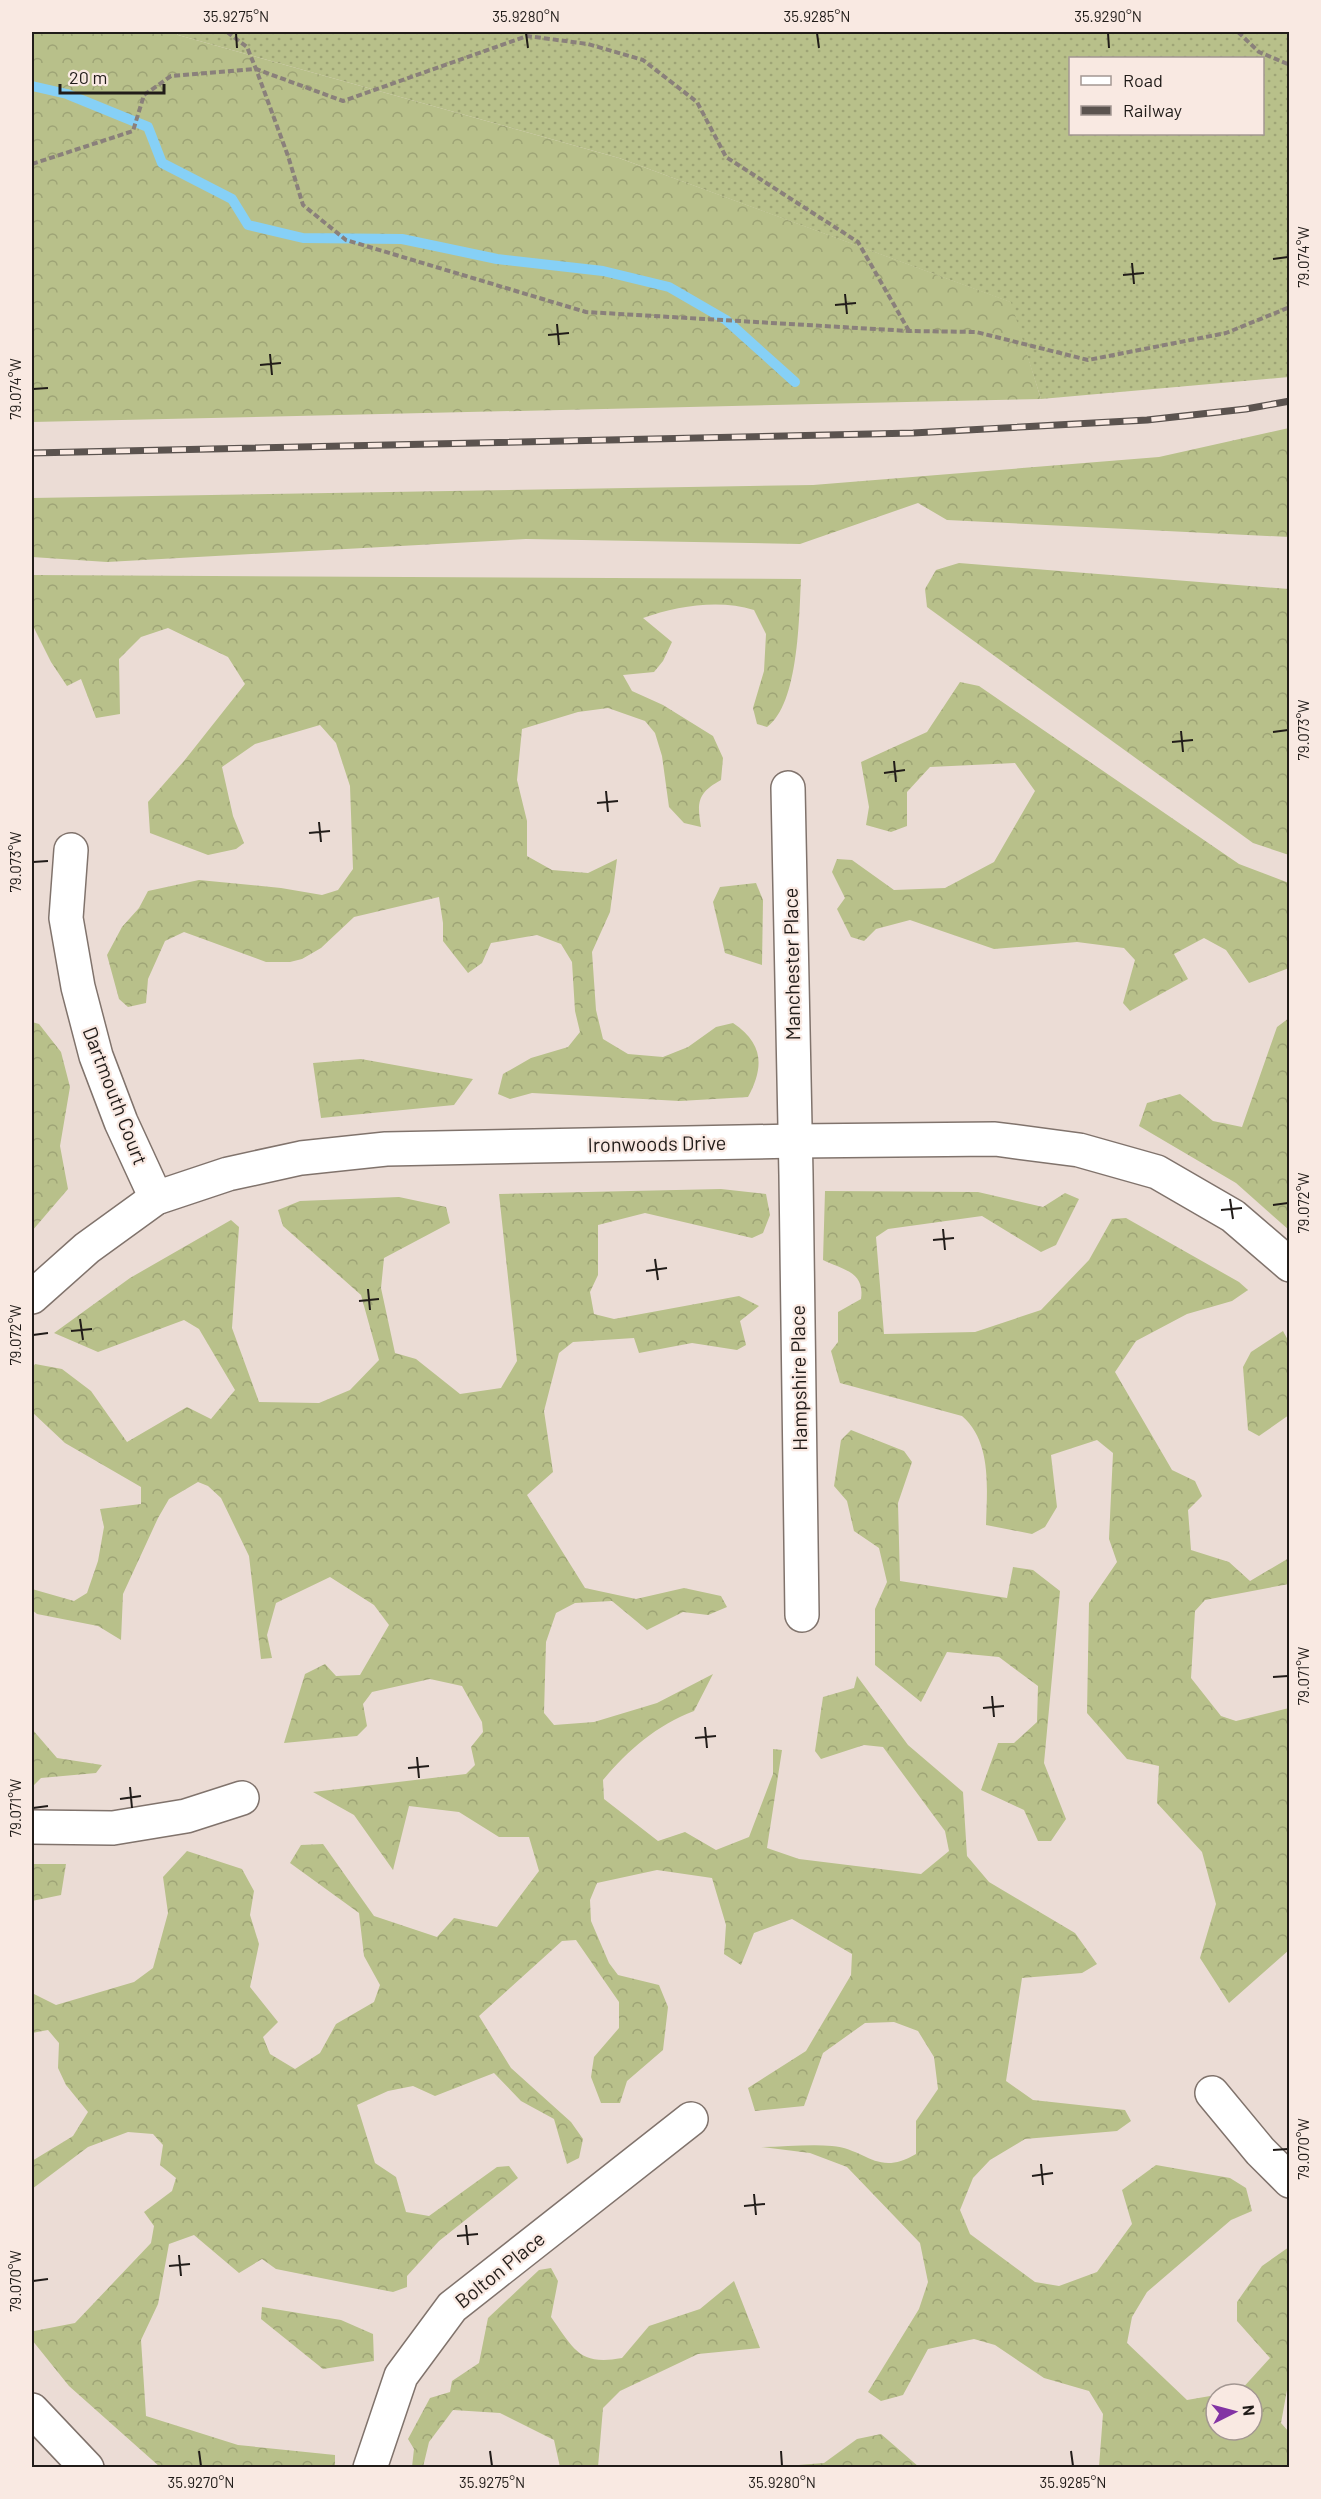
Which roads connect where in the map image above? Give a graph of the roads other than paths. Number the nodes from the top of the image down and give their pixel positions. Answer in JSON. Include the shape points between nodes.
{"nodes":[{"id":1,"x":788,"y":788,"type":"dead end"},
{"id":2,"x":71,"y":850,"type":"dead end"},
{"id":3,"x":796,"y":1141,"type":"junction"},
{"id":4,"x":156,"y":1198,"type":"junction"},
{"id":5,"x":1290,"y":1264,"type":"edge"},
{"id":6,"x":32,"y":1297,"type":"edge"},
{"id":7,"x":801,"y":1616,"type":"dead end"},
{"id":8,"x":242,"y":1798,"type":"dead end"},
{"id":9,"x":32,"y":1827,"type":"edge"},
{"id":10,"x":1212,"y":2093,"type":"dead end"},
{"id":11,"x":691,"y":2119,"type":"dead end"},
{"id":12,"x":1290,"y":2181,"type":"edge"},
{"id":13,"x":32,"y":2410,"type":"edge"},
{"id":14,"x":87,"y":2468,"type":"edge"},
{"id":15,"x":370,"y":2468,"type":"edge"}],
"edges":[{"from":1,"to":3,"type":"street","name":"Manchester Place"},
{"from":2,"to":4,"type":"street","name":"Dartmouth Court","via":[[66,918],[78,987],[100,1067]]},
{"from":3,"to":4,"type":"street","name":"Ironwoods Drive","via":[[386,1149],[301,1158],[228,1174]]},
{"from":3,"to":5,"type":"street","name":"Ironwoods Drive","via":[[995,1139],[1079,1150],[1157,1172],[1233,1215]]},
{"from":3,"to":7,"type":"street","name":"Hampshire Place"},
{"from":4,"to":6,"type":"street","name":"Ironwoods Drive","via":[[87,1248]]},
{"from":8,"to":9,"type":"street","via":[[186,1816],[113,1828]]},
{"from":10,"to":12,"type":"street"},
{"from":11,"to":15,"type":"street","name":"Bolton Place","via":[[452,2307],[401,2376]]},
{"from":13,"to":14,"type":"street"}]}
